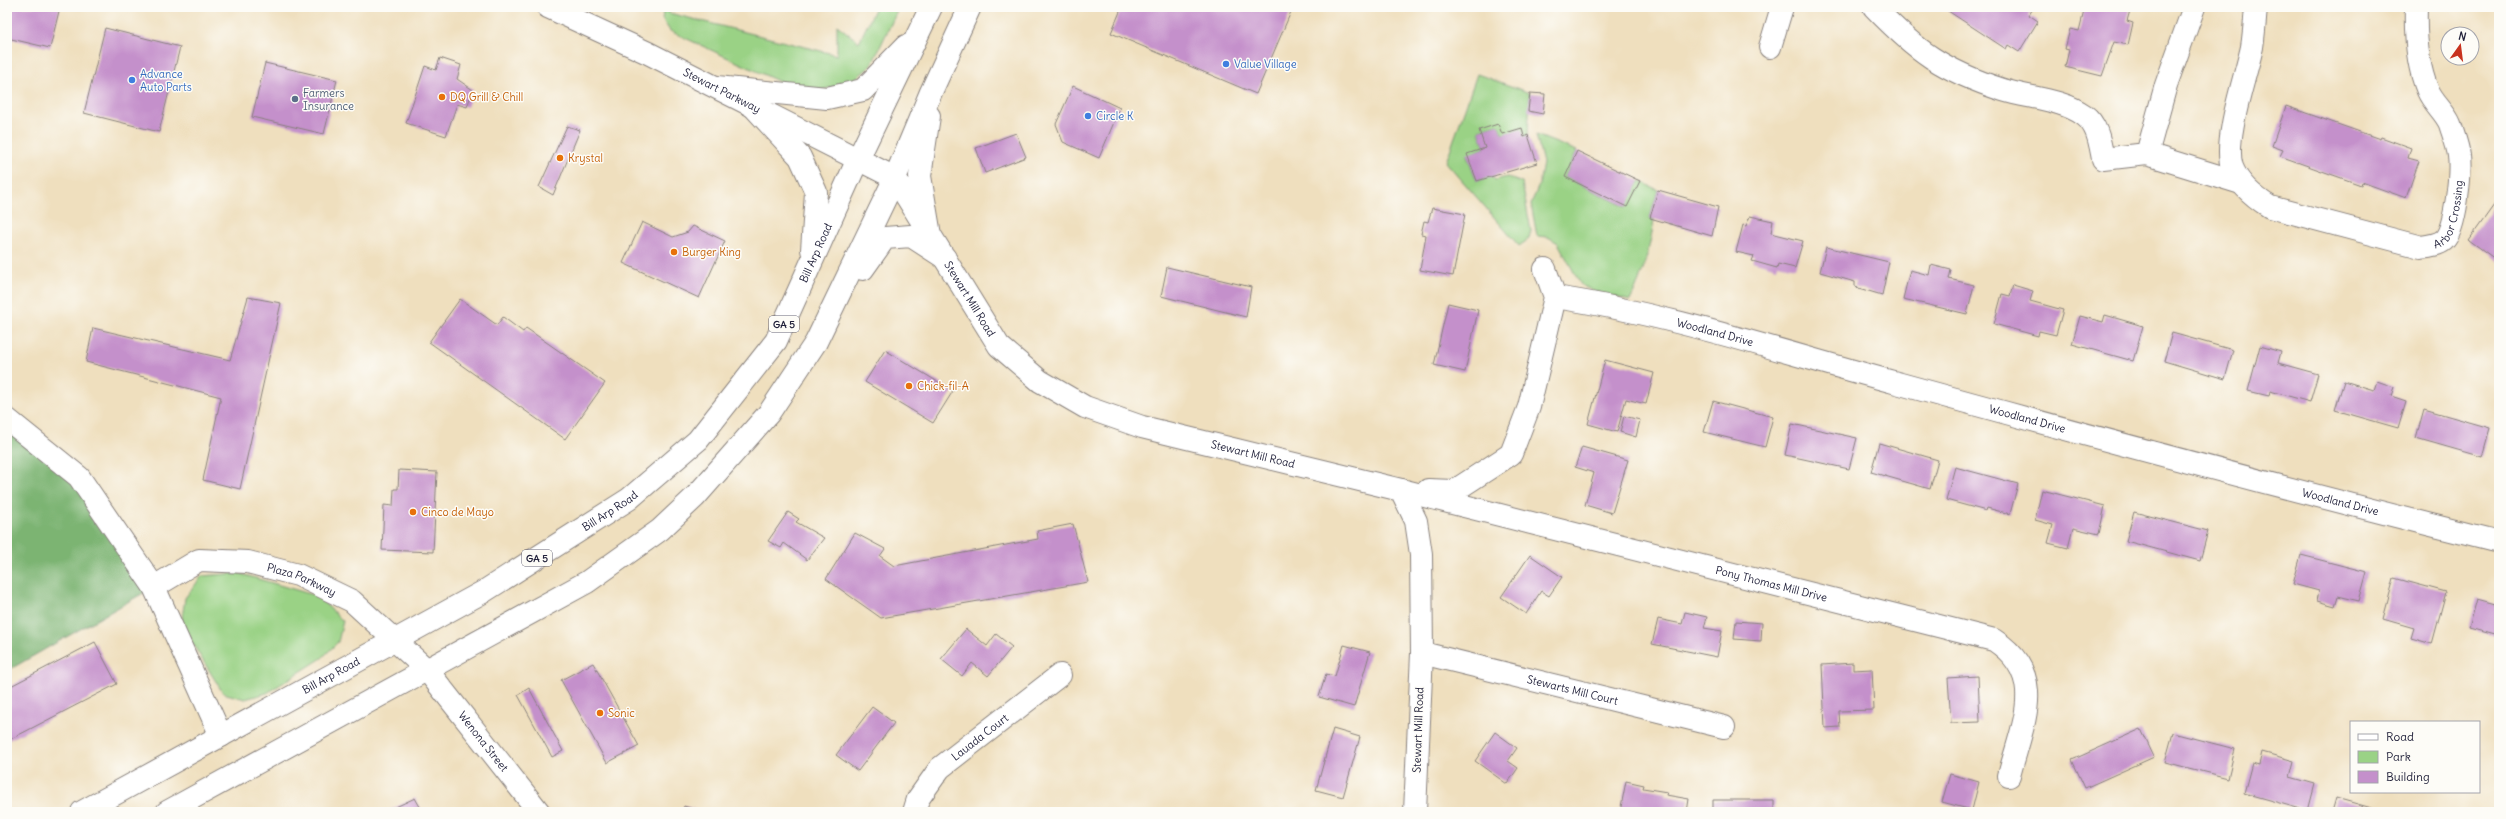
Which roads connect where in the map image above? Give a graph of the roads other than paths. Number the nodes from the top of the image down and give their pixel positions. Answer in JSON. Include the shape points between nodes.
{"nodes":[{"id":1,"x":548,"y":7,"type":"edge"},
{"id":2,"x":931,"y":7,"type":"edge"},
{"id":3,"x":970,"y":7,"type":"edge"},
{"id":4,"x":1782,"y":7,"type":"edge"},
{"id":5,"x":1874,"y":7,"type":"edge"},
{"id":6,"x":2194,"y":7,"type":"edge"},
{"id":7,"x":2256,"y":7,"type":"edge"},
{"id":8,"x":2416,"y":7,"type":"edge"},
{"id":9,"x":919,"y":32,"type":"junction"},
{"id":10,"x":1770,"y":47,"type":"dead end"},
{"id":11,"x":717,"y":87,"type":"junction"},
{"id":12,"x":931,"y":92,"type":"junction"},
{"id":13,"x":752,"y":106,"type":"junction"},
{"id":14,"x":2147,"y":154,"type":"junction"},
{"id":15,"x":858,"y":159,"type":"junction"},
{"id":16,"x":895,"y":178,"type":"junction"},
{"id":17,"x":2241,"y":183,"type":"junction"},
{"id":18,"x":930,"y":235,"type":"junction"},
{"id":19,"x":945,"y":258,"type":"junction"},
{"id":20,"x":811,"y":265,"type":"junction"},
{"id":21,"x":1544,"y":269,"type":"dead end"},
{"id":22,"x":1555,"y":296,"type":"junction"},
{"id":23,"x":816,"y":342,"type":"junction"},
{"id":24,"x":7,"y":419,"type":"edge"},
{"id":25,"x":1401,"y":490,"type":"junction"},
{"id":26,"x":2499,"y":542,"type":"edge"},
{"id":27,"x":154,"y":588,"type":"junction"},
{"id":28,"x":395,"y":642,"type":"junction"},
{"id":29,"x":1422,"y":653,"type":"junction"},
{"id":30,"x":427,"y":670,"type":"junction"},
{"id":31,"x":1060,"y":675,"type":"dead end"},
{"id":32,"x":1724,"y":727,"type":"dead end"},
{"id":33,"x":221,"y":736,"type":"junction"},
{"id":34,"x":2010,"y":776,"type":"dead end"},
{"id":35,"x":82,"y":812,"type":"edge"},
{"id":36,"x":167,"y":812,"type":"edge"},
{"id":37,"x":540,"y":812,"type":"edge"},
{"id":38,"x":914,"y":812,"type":"edge"},
{"id":39,"x":1415,"y":812,"type":"edge"}],
"edges":[{"from":1,"to":11,"type":"street","name":"Stewart Parkway","via":[[648,52]]},
{"from":2,"to":9,"type":"street","name":"Bill Arp Road","number":"GA 5"},
{"from":3,"to":12,"type":"street"},
{"from":4,"to":10,"type":"street"},
{"from":5,"to":14,"type":"street","via":[[1900,35],[1924,55],[1956,72],[2003,90],[2057,104],[2085,115],[2098,134],[2103,159]]},
{"from":6,"to":14,"type":"street","via":[[2166,85]]},
{"from":7,"to":17,"type":"street","via":[[2252,46],[2230,154],[2232,168]]},
{"from":8,"to":17,"type":"street","name":"Arbor Crossing","via":[[2415,32],[2419,61],[2428,93],[2439,105],[2449,123],[2460,156],[2452,222],[2445,239],[2421,247],[2360,232],[2270,207],[2253,196]]},
{"from":9,"to":11,"type":"street","via":[[863,90],[827,98]]},
{"from":9,"to":15,"type":"street","name":"Bill Arp Road","number":"GA 5"},
{"from":11,"to":13,"type":"street","name":"Stewart Parkway"},
{"from":12,"to":16,"type":"street"},
{"from":12,"to":18,"type":"street","via":[[920,176]]},
{"from":13,"to":15,"type":"street","name":"Stewart Parkway"},
{"from":13,"to":20,"type":"street","via":[[800,157],[816,192]]},
{"from":14,"to":17,"type":"street"},
{"from":15,"to":16,"type":"street","name":"Stewart Parkway"},
{"from":15,"to":20,"type":"street","name":"Bill Arp Road","number":"GA 5"},
{"from":16,"to":18,"type":"street","name":"Stewart Mill Road"},
{"from":16,"to":23,"type":"street"},
{"from":18,"to":19,"type":"street","name":"Stewart Mill Road"},
{"from":19,"to":23,"type":"street","via":[[911,236],[885,238]]},
{"from":19,"to":25,"type":"street","name":"Stewart Mill Road","via":[[1000,346],[1040,381],[1085,407],[1142,427]]},
{"from":20,"to":28,"type":"street","name":"Bill Arp Road","number":"GA 5","via":[[776,341],[698,440],[629,499],[483,592]]},
{"from":21,"to":22,"type":"street"},
{"from":22,"to":25,"type":"street","via":[[1529,407],[1511,454],[1454,491]]},
{"from":22,"to":26,"type":"street","name":"Woodland Drive","via":[[1601,304],[1728,337],[2318,497]]},
{"from":23,"to":30,"type":"street","via":[[770,413],[696,497],[660,530],[587,582]]},
{"from":24,"to":27,"type":"street","via":[[79,477]]},
{"from":25,"to":29,"type":"street","name":"Stewart Mill Road","via":[[1416,521],[1421,554]]},
{"from":25,"to":34,"type":"street","name":"Pony Thomas Mill Drive","via":[[1994,640],[2016,658],[2026,678],[2026,711]]},
{"from":27,"to":28,"type":"street","name":"Plaza Parkway","via":[[199,560],[248,562],[298,575],[352,601]]},
{"from":27,"to":33,"type":"street"},
{"from":28,"to":30,"type":"street","name":"Plaza Parkway"},
{"from":28,"to":33,"type":"street","name":"Bill Arp Road","number":"GA 5"},
{"from":29,"to":32,"type":"street","name":"Stewarts Mill Court"},
{"from":29,"to":39,"type":"street","name":"Stewart Mill Road"},
{"from":30,"to":36,"type":"street"},
{"from":30,"to":37,"type":"street","name":"Wenona Street"},
{"from":31,"to":38,"type":"street","name":"Lauada Court","via":[[940,768],[918,799]]},
{"from":33,"to":35,"type":"street","name":"Bill Arp Road","number":"GA 5"}]}
